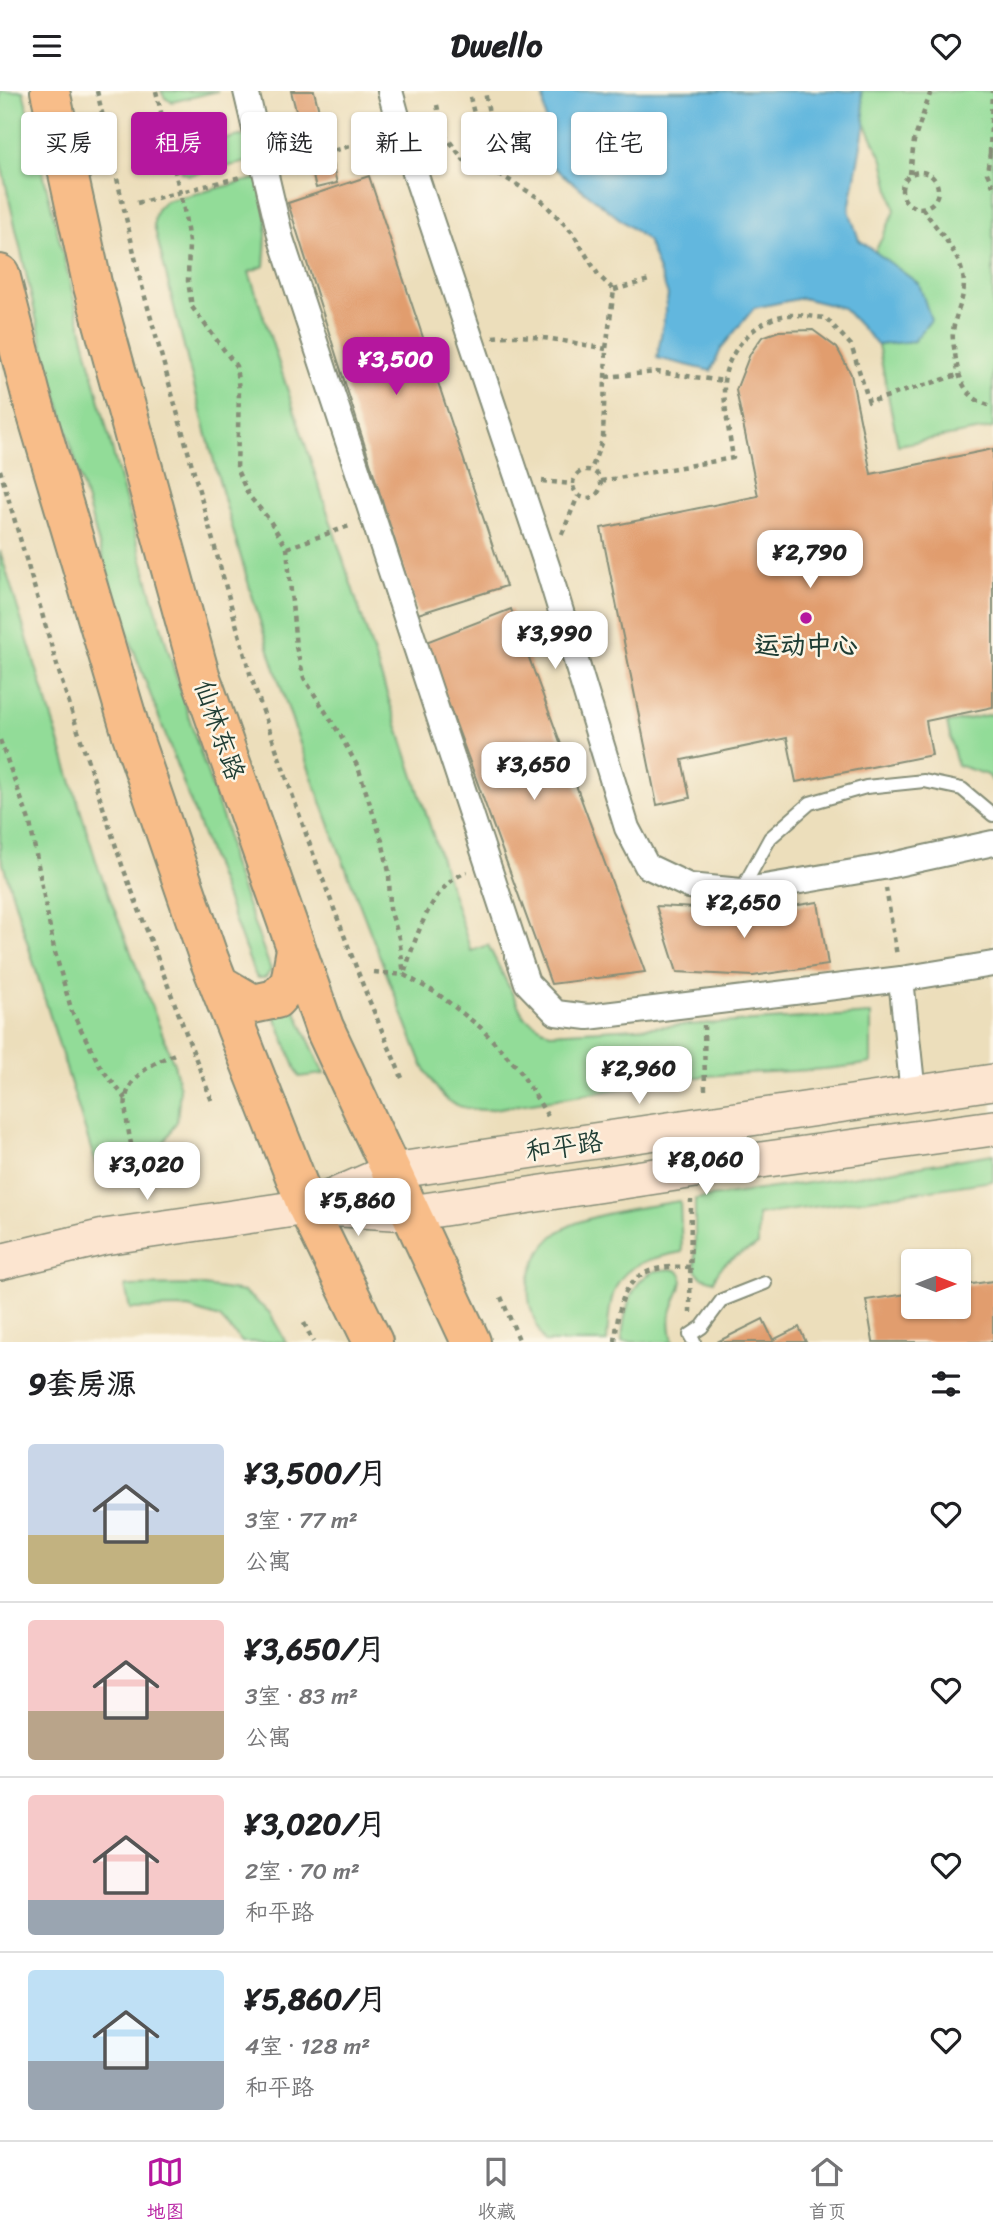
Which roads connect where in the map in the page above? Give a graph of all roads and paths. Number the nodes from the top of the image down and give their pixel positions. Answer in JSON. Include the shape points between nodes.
{"nodes":[{"id":1,"x":50,"y":91,"type":"edge"},
{"id":2,"x":97,"y":91,"type":"edge"},
{"id":3,"x":156,"y":91,"type":"edge"},
{"id":4,"x":246,"y":91,"type":"edge"},
{"id":5,"x":390,"y":91,"type":"edge"},
{"id":6,"x":485,"y":91,"type":"edge"},
{"id":7,"x":931,"y":91,"type":"edge"},
{"id":8,"x":992,"y":91,"type":"edge"},
{"id":9,"x":470,"y":97,"type":"dead end"},
{"id":10,"x":437,"y":105,"type":"dead end"},
{"id":11,"x":991,"y":152,"type":"edge"},
{"id":12,"x":910,"y":175,"type":"junction"},
{"id":13,"x":993,"y":186,"type":"edge"},
{"id":14,"x":922,"y":208,"type":"junction"},
{"id":15,"x":0,"y":274,"type":"edge"},
{"id":16,"x":649,"y":280,"type":"dead end"},
{"id":17,"x":614,"y":291,"type":"junction"},
{"id":18,"x":470,"y":339,"type":"junction"},
{"id":19,"x":606,"y":349,"type":"junction"},
{"id":20,"x":958,"y":375,"type":"junction"},
{"id":21,"x":606,"y":377,"type":"junction"},
{"id":22,"x":724,"y":381,"type":"junction"},
{"id":23,"x":993,"y":405,"type":"edge"},
{"id":24,"x":0,"y":470,"type":"edge"},
{"id":25,"x":592,"y":470,"type":"junction"},
{"id":26,"x":601,"y":481,"type":"junction"},
{"id":27,"x":373,"y":518,"type":"junction"},
{"id":28,"x":287,"y":548,"type":"junction"},
{"id":29,"x":0,"y":740,"type":"edge"},
{"id":30,"x":993,"y":815,"type":"edge"},
{"id":31,"x":993,"y":843,"type":"edge"},
{"id":32,"x":488,"y":865,"type":"junction"},
{"id":33,"x":883,"y":867,"type":"junction"},
{"id":34,"x":741,"y":891,"type":"junction"},
{"id":35,"x":296,"y":949,"type":"junction"},
{"id":36,"x":993,"y":964,"type":"edge"},
{"id":37,"x":374,"y":972,"type":"dead end"},
{"id":38,"x":404,"y":975,"type":"junction"},
{"id":39,"x":901,"y":979,"type":"junction"},
{"id":40,"x":219,"y":984,"type":"junction"},
{"id":41,"x":704,"y":1003,"type":"junction"},
{"id":42,"x":177,"y":1053,"type":"dead end"},
{"id":43,"x":402,"y":1078,"type":"dead end"},
{"id":44,"x":993,"y":1082,"type":"edge"},
{"id":45,"x":705,"y":1091,"type":"dead end"},
{"id":46,"x":913,"y":1094,"type":"junction"},
{"id":47,"x":126,"y":1099,"type":"junction"},
{"id":48,"x":213,"y":1104,"type":"dead end"},
{"id":49,"x":548,"y":1118,"type":"dead end"},
{"id":50,"x":993,"y":1128,"type":"edge"},
{"id":51,"x":393,"y":1171,"type":"junction"},
{"id":52,"x":140,"y":1184,"type":"dead end"},
{"id":53,"x":691,"y":1195,"type":"dead end"},
{"id":54,"x":307,"y":1207,"type":"junction"},
{"id":55,"x":411,"y":1213,"type":"junction"},
{"id":56,"x":0,"y":1262,"type":"edge"},
{"id":57,"x":690,"y":1267,"type":"junction"},
{"id":58,"x":765,"y":1283,"type":"dead end"},
{"id":59,"x":501,"y":1297,"type":"dead end"},
{"id":60,"x":304,"y":1323,"type":"dead end"},
{"id":61,"x":692,"y":1338,"type":"edge"},
{"id":62,"x":313,"y":1342,"type":"edge"},
{"id":63,"x":373,"y":1342,"type":"edge"},
{"id":64,"x":471,"y":1342,"type":"edge"},
{"id":65,"x":520,"y":1342,"type":"edge"},
{"id":66,"x":615,"y":1342,"type":"edge"}],
"edges":[{"from":1,"to":35,"type":"main road","name":"仙林东路","via":[[92,283],[200,675]]},
{"from":2,"to":43,"type":"path","via":[[140,279],[251,677],[316,861]]},
{"from":3,"to":28,"type":"path","via":[[184,210],[192,307],[236,366],[237,470],[249,496]]},
{"from":4,"to":27,"type":"street","via":[[281,239]]},
{"from":5,"to":18,"type":"street"},
{"from":6,"to":9,"type":"path","via":[[489,114],[475,118]]},
{"from":7,"to":12,"type":"path","via":[[914,141]]},
{"from":8,"to":11,"type":"path"},
{"from":10,"to":17,"type":"path","via":[[443,133],[464,160],[539,198],[572,232]]},
{"from":11,"to":13,"type":"path","via":[[988,173]]},
{"from":12,"to":14,"type":"path","via":[[902,184],[903,197],[911,206]]},
{"from":12,"to":14,"type":"path","via":[[926,172],[937,184],[936,199]]},
{"from":14,"to":20,"type":"path","via":[[961,268],[964,289],[952,332]]},
{"from":15,"to":40,"type":"main road","via":[[31,395],[132,735]]},
{"from":16,"to":17,"type":"path"},
{"from":17,"to":19,"type":"path"},
{"from":18,"to":19,"type":"path","via":[[518,336]]},
{"from":18,"to":34,"type":"street","via":[[548,569],[626,828],[647,866],[689,886]]},
{"from":19,"to":21,"type":"path"},
{"from":20,"to":22,"type":"path","via":[[869,402],[851,345],[826,318],[784,315],[762,323],[743,340]]},
{"from":20,"to":23,"type":"path","via":[[965,390],[982,404]]},
{"from":21,"to":22,"type":"path","via":[[657,372]]},
{"from":21,"to":25,"type":"path","via":[[603,438]]},
{"from":22,"to":26,"type":"path","via":[[733,458]]},
{"from":24,"to":48,"type":"path","via":[[122,865]]},
{"from":25,"to":26,"type":"path"},
{"from":25,"to":26,"type":"path","via":[[575,475],[575,492],[592,498],[600,491]]},
{"from":27,"to":28,"type":"path"},
{"from":27,"to":32,"type":"street"},
{"from":28,"to":38,"type":"path","via":[[296,647],[304,678],[358,767],[389,872],[390,909]]},
{"from":29,"to":47,"type":"path","via":[[30,823],[54,949],[72,1012],[101,1068]]},
{"from":30,"to":34,"type":"lane","via":[[962,789],[924,781],[866,787],[810,803],[771,838]]},
{"from":31,"to":33,"type":"street"},
{"from":32,"to":38,"type":"path","via":[[459,875],[438,895],[415,940]]},
{"from":32,"to":41,"type":"street","via":[[527,983],[556,1013],[588,1017]]},
{"from":33,"to":34,"type":"street"},
{"from":33,"to":39,"type":"path"},
{"from":35,"to":40,"type":"main road","via":[[290,982],[276,999],[253,1004]]},
{"from":35,"to":51,"type":"main road","name":"仙林东路","via":[[324,1027]]},
{"from":36,"to":39,"type":"street"},
{"from":37,"to":38,"type":"path"},
{"from":38,"to":49,"type":"path","via":[[481,1027],[518,1068]]},
{"from":39,"to":41,"type":"street"},
{"from":39,"to":46,"type":"street"},
{"from":40,"to":54,"type":"main road"},
{"from":41,"to":45,"type":"path"},
{"from":42,"to":47,"type":"path","via":[[153,1062]]},
{"from":44,"to":46,"type":"street","name":"和平路"},
{"from":46,"to":51,"type":"street","name":"和平路"},
{"from":47,"to":52,"type":"path"},
{"from":50,"to":55,"type":"street","name":"和平路"},
{"from":51,"to":54,"type":"street","name":"和平路"},
{"from":51,"to":55,"type":"main road","name":"仙林东路"},
{"from":53,"to":57,"type":"path"},
{"from":54,"to":55,"type":"street","name":"和平路"},
{"from":54,"to":56,"type":"street","name":"和平路","via":[[104,1237]]},
{"from":54,"to":63,"type":"main road"},
{"from":55,"to":64,"type":"main road","name":"仙林东路"},
{"from":57,"to":61,"type":"path"},
{"from":57,"to":66,"type":"path","via":[[649,1269],[634,1279],[617,1318]]},
{"from":58,"to":61,"type":"lane","via":[[722,1300]]},
{"from":59,"to":65,"type":"path"},
{"from":60,"to":62,"type":"path"}]}
